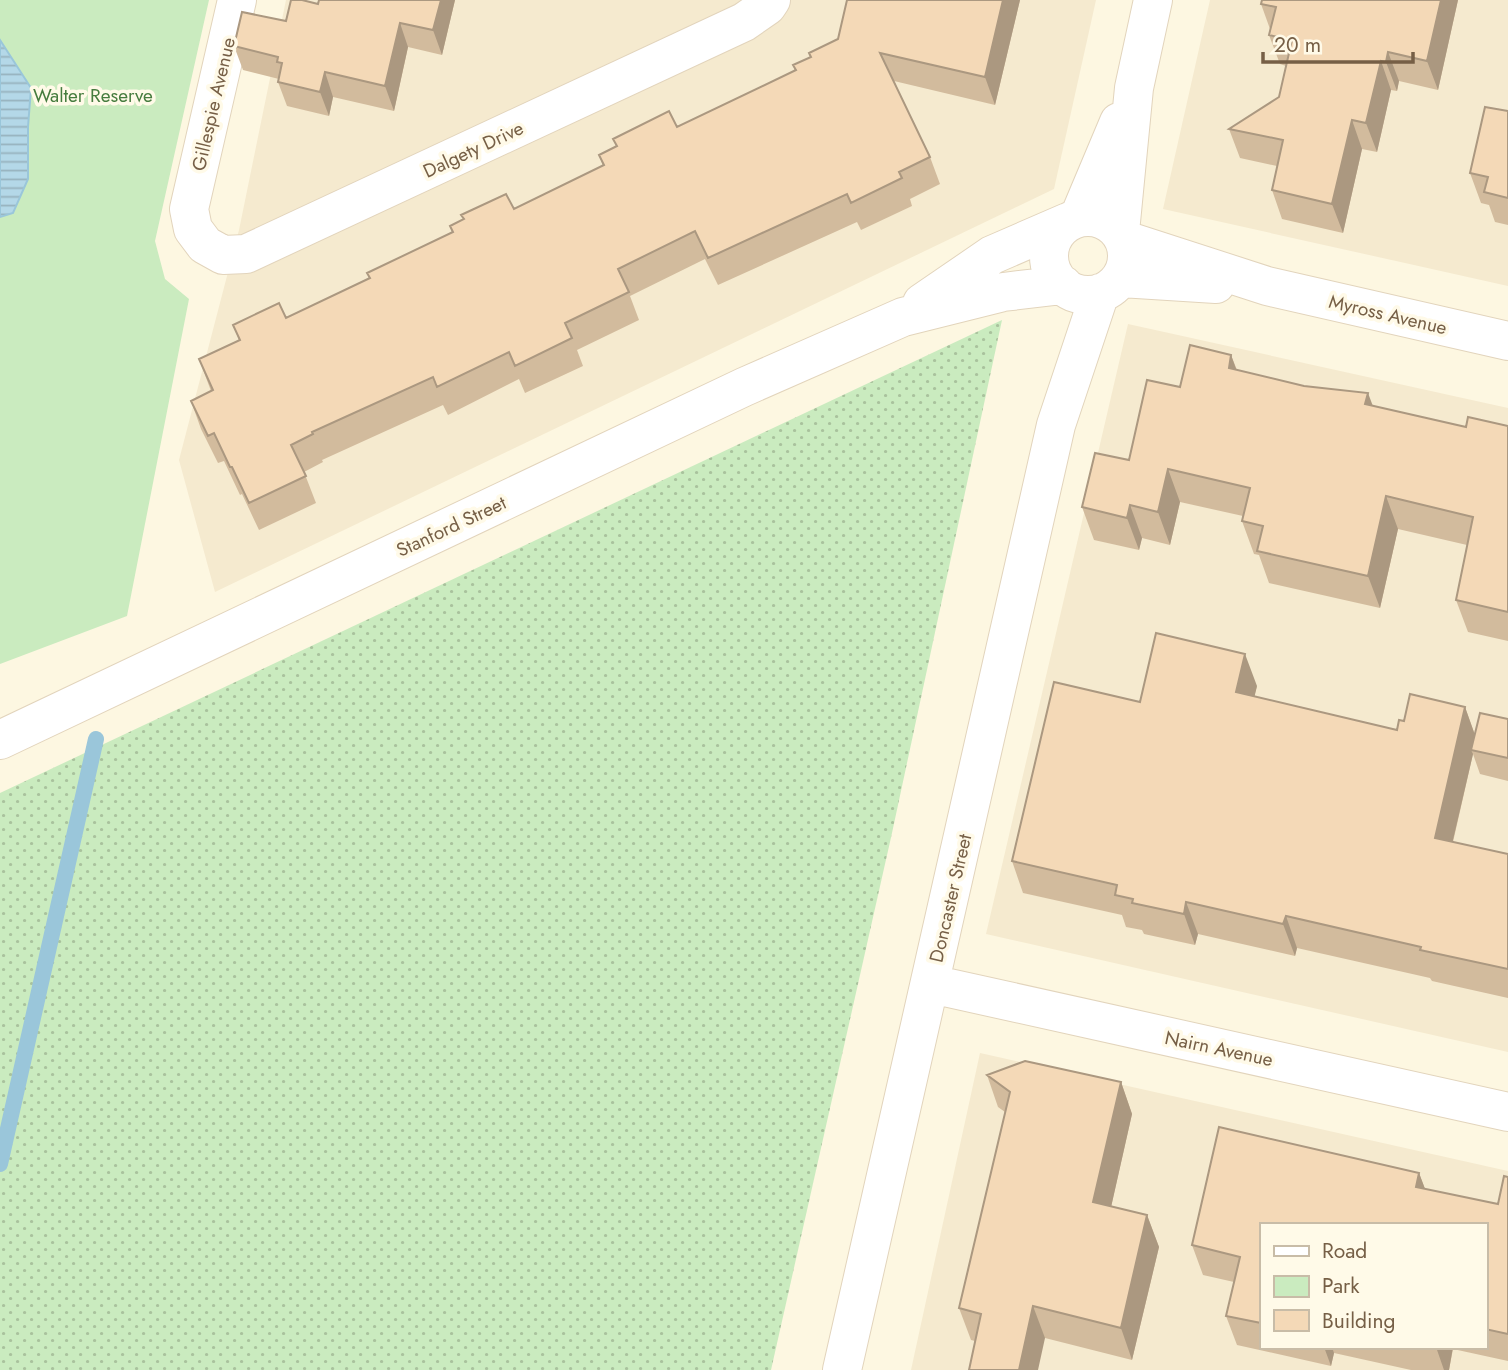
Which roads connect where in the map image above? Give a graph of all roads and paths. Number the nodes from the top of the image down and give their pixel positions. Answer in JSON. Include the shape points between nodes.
{"nodes":[{"id":1,"x":237,"y":0,"type":"edge"},
{"id":2,"x":771,"y":0,"type":"edge"},
{"id":3,"x":1153,"y":0,"type":"edge"},
{"id":4,"x":1134,"y":88,"type":"junction"},
{"id":5,"x":189,"y":209,"type":"joint"},
{"id":6,"x":1073,"y":220,"type":"junction"},
{"id":7,"x":1122,"y":236,"type":"junction"},
{"id":8,"x":1267,"y":286,"type":"junction"},
{"id":9,"x":1088,"y":287,"type":"junction"},
{"id":10,"x":904,"y":317,"type":"junction"},
{"id":11,"x":1508,"y":341,"type":"edge"},
{"id":12,"x":0,"y":740,"type":"edge"},
{"id":13,"x":930,"y":984,"type":"junction"},
{"id":14,"x":1508,"y":1112,"type":"edge"},
{"id":15,"x":842,"y":1370,"type":"edge"}],
"edges":[{"from":1,"to":5,"type":"street","name":"Gillespie Avenue"},
{"from":2,"to":5,"type":"street","name":"Dalgety Drive","via":[[744,22],[246,254],[223,255],[205,245],[193,229]]},
{"from":3,"to":4,"type":"street"},
{"from":4,"to":6,"type":"street"},
{"from":4,"to":7,"type":"street"},
{"from":6,"to":7,"type":"street","via":[[1102,219]]},
{"from":6,"to":9,"type":"street","via":[[1052,240],[1050,265],[1055,276]]},
{"from":6,"to":10,"type":"street","name":"Stanford Street","via":[[992,255]]},
{"from":7,"to":8,"type":"street","name":"Myross Avenue"},
{"from":7,"to":9,"type":"street","via":[[1127,266]]},
{"from":8,"to":9,"type":"street","name":"Myross Avenue"},
{"from":8,"to":11,"type":"street","name":"Myross Avenue"},
{"from":9,"to":10,"type":"street","name":"Stanford Street","via":[[1003,292]]},
{"from":9,"to":13,"type":"street","name":"Doncaster Street"},
{"from":10,"to":12,"type":"street","name":"Stanford Street","via":[[732,393]]},
{"from":13,"to":14,"type":"street","name":"Nairn Avenue"},
{"from":13,"to":15,"type":"street","name":"Doncaster Street"}]}
